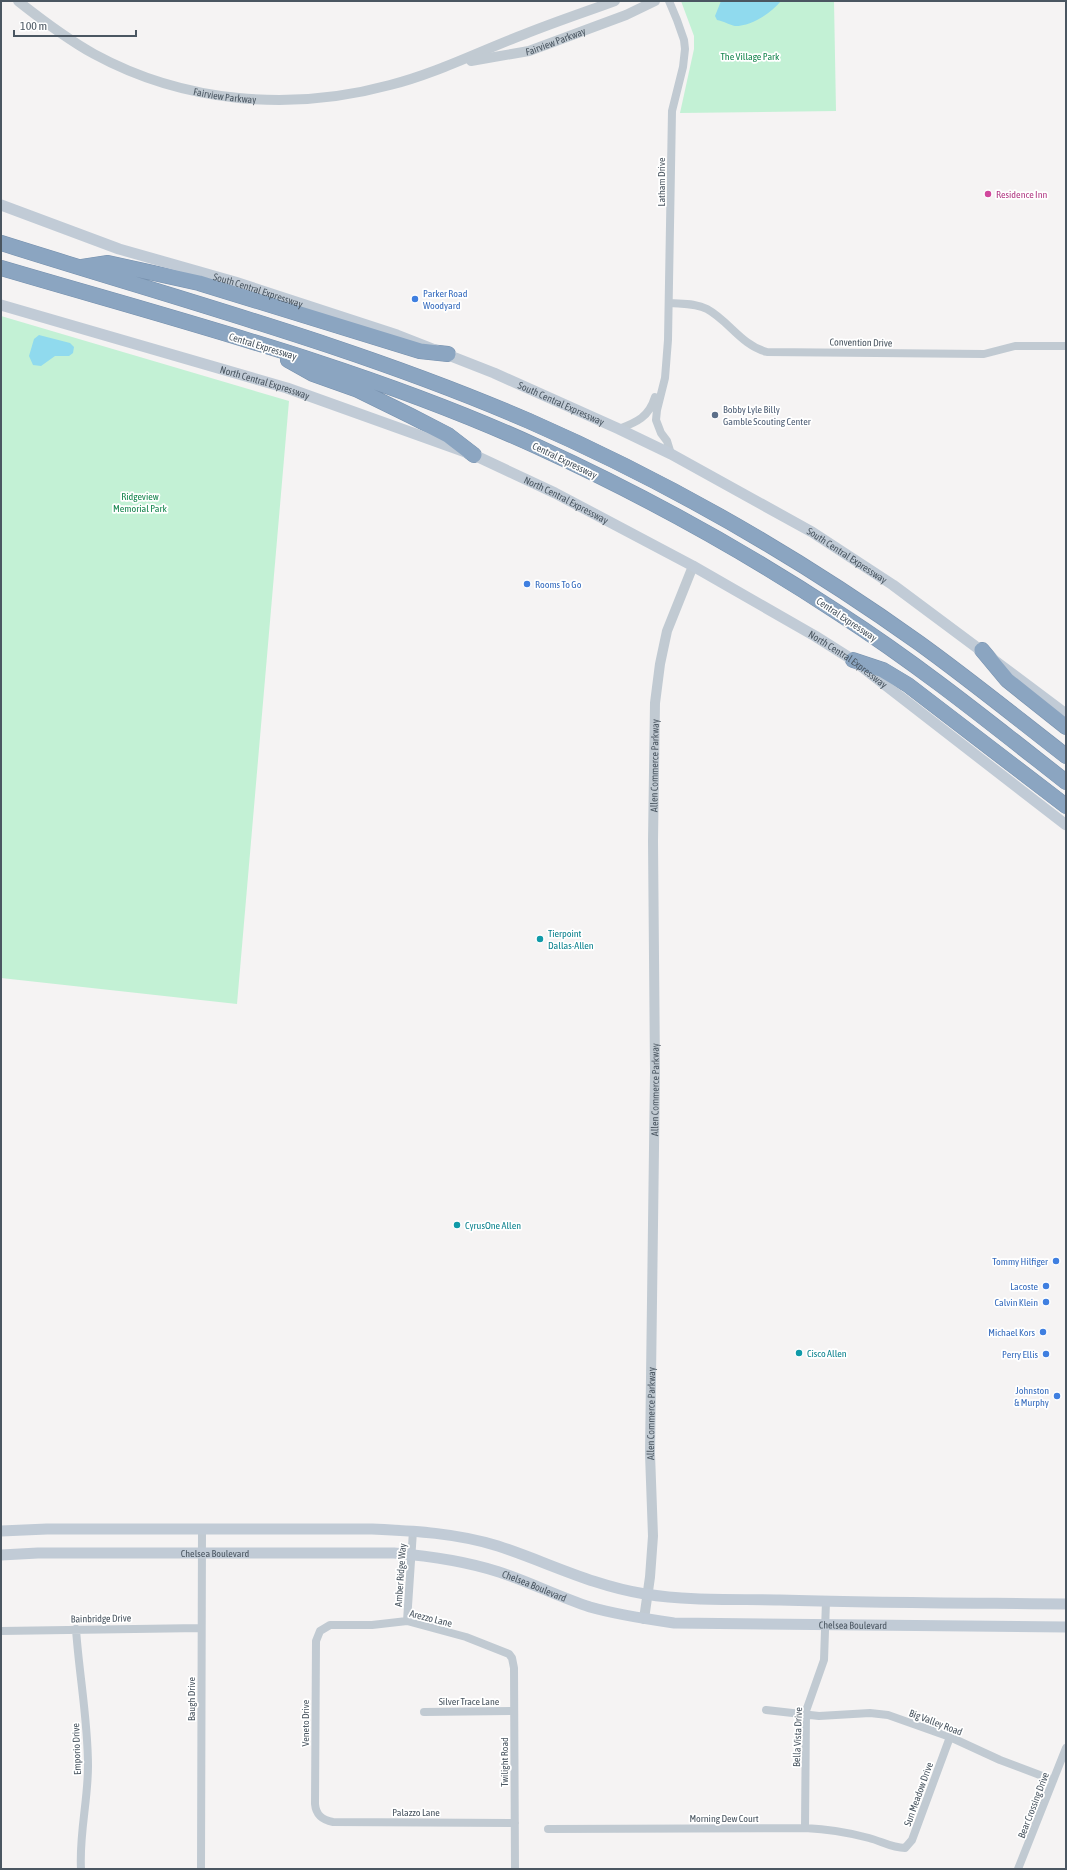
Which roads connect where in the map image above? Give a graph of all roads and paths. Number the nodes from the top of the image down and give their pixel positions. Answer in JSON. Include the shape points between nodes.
{"nodes":[{"id":1,"x":18,"y":1,"type":"edge"},
{"id":2,"x":615,"y":1,"type":"edge"},
{"id":3,"x":655,"y":1,"type":"edge"},
{"id":4,"x":668,"y":1,"type":"edge"},
{"id":5,"x":451,"y":65,"type":"junction"},
{"id":6,"x":4,"y":207,"type":"edge"},
{"id":7,"x":1,"y":243,"type":"edge"},
{"id":8,"x":77,"y":267,"type":"junction"},
{"id":9,"x":1,"y":268,"type":"edge"},
{"id":10,"x":1,"y":297,"type":"edge"},
{"id":11,"x":670,"y":303,"type":"junction"},
{"id":12,"x":1,"y":305,"type":"edge"},
{"id":13,"x":67,"y":323,"type":"junction"},
{"id":14,"x":1066,"y":346,"type":"edge"},
{"id":15,"x":265,"y":347,"type":"junction"},
{"id":16,"x":448,"y":354,"type":"junction"},
{"id":17,"x":665,"y":368,"type":"junction"},
{"id":18,"x":619,"y":429,"type":"junction"},
{"id":19,"x":671,"y":454,"type":"junction"},
{"id":20,"x":474,"y":455,"type":"junction"},
{"id":21,"x":693,"y":566,"type":"junction"},
{"id":22,"x":982,"y":650,"type":"junction"},
{"id":23,"x":853,"y":660,"type":"junction"},
{"id":24,"x":1066,"y":714,"type":"edge"},
{"id":25,"x":1066,"y":727,"type":"edge"},
{"id":26,"x":1066,"y":756,"type":"edge"},
{"id":27,"x":1066,"y":782,"type":"edge"},
{"id":28,"x":1066,"y":806,"type":"edge"},
{"id":29,"x":1066,"y":825,"type":"edge"},
{"id":30,"x":202,"y":1530,"type":"junction"},
{"id":31,"x":1,"y":1531,"type":"edge"},
{"id":32,"x":413,"y":1531,"type":"junction"},
{"id":33,"x":202,"y":1554,"type":"junction"},
{"id":34,"x":412,"y":1554,"type":"junction"},
{"id":35,"x":1,"y":1555,"type":"edge"},
{"id":36,"x":648,"y":1594,"type":"junction"},
{"id":37,"x":826,"y":1602,"type":"junction"},
{"id":38,"x":1066,"y":1604,"type":"edge"},
{"id":39,"x":644,"y":1619,"type":"junction"},
{"id":40,"x":407,"y":1621,"type":"junction"},
{"id":41,"x":826,"y":1625,"type":"junction"},
{"id":42,"x":201,"y":1628,"type":"junction"},
{"id":43,"x":1066,"y":1628,"type":"edge"},
{"id":44,"x":76,"y":1629,"type":"junction"},
{"id":45,"x":320,"y":1630,"type":"joint"},
{"id":46,"x":1,"y":1632,"type":"edge"},
{"id":47,"x":511,"y":1656,"type":"joint"},
{"id":48,"x":766,"y":1710,"type":"dead end"},
{"id":49,"x":514,"y":1711,"type":"junction"},
{"id":50,"x":424,"y":1712,"type":"dead end"},
{"id":51,"x":806,"y":1715,"type":"junction"},
{"id":52,"x":950,"y":1737,"type":"junction"},
{"id":53,"x":1066,"y":1748,"type":"edge"},
{"id":54,"x":1053,"y":1780,"type":"junction"},
{"id":55,"x":320,"y":1816,"type":"joint"},
{"id":56,"x":515,"y":1823,"type":"junction"},
{"id":57,"x":805,"y":1828,"type":"junction"},
{"id":58,"x":548,"y":1829,"type":"dead end"},
{"id":59,"x":897,"y":1848,"type":"joint"},
{"id":60,"x":81,"y":1869,"type":"edge"},
{"id":61,"x":201,"y":1869,"type":"edge"},
{"id":62,"x":515,"y":1869,"type":"edge"},
{"id":63,"x":1018,"y":1869,"type":"edge"}],
"edges":[{"from":1,"to":5,"type":"street","name":"Fairview Parkway","via":[[63,35],[103,59],[159,82],[222,97],[282,100],[342,96],[392,85]]},
{"from":2,"to":5,"type":"street","name":"Fairview Parkway"},
{"from":3,"to":5,"type":"street","name":"Fairview Parkway","via":[[626,15],[529,51]]},
{"from":4,"to":11,"type":"street","name":"Latham Drive","via":[[678,20],[685,50],[672,111]]},
{"from":6,"to":16,"type":"main road","name":"South Central Expressway","via":[[119,249],[362,322]]},
{"from":7,"to":8,"type":"highway","name":"Central Expressway"},
{"from":8,"to":16,"type":"highway","via":[[108,263],[199,283],[420,351]]},
{"from":8,"to":26,"type":"highway","name":"Central Expressway","via":[[399,369],[530,422],[625,466],[744,530],[846,593],[937,656]]},
{"from":9,"to":15,"type":"highway","name":"Central Expressway"},
{"from":10,"to":13,"type":"main road","via":[[32,307]]},
{"from":11,"to":14,"type":"street","name":"Convention Drive","via":[[697,305],[707,309],[750,346],[767,352],[984,354],[1015,346]]},
{"from":11,"to":17,"type":"street","name":"Latham Drive"},
{"from":12,"to":13,"type":"main road","name":"North Central Expressway"},
{"from":13,"to":20,"type":"main road","name":"North Central Expressway","via":[[287,388]]},
{"from":15,"to":20,"type":"highway","via":[[313,374],[358,390],[448,435]]},
{"from":15,"to":27,"type":"highway","name":"Central Expressway","via":[[367,380],[492,427],[656,504],[726,543],[842,614],[962,700]]},
{"from":16,"to":18,"type":"main road","name":"South Central Expressway"},
{"from":17,"to":18,"type":"street","name":"Latham Drive","via":[[647,414],[642,419]]},
{"from":17,"to":19,"type":"street","name":"Latham Drive","via":[[656,420],[661,433],[668,441]]},
{"from":18,"to":19,"type":"main road","name":"South Central Expressway"},
{"from":19,"to":22,"type":"main road","name":"South Central Expressway","via":[[812,532],[893,585]]},
{"from":20,"to":21,"type":"main road","name":"North Central Expressway","via":[[555,493]]},
{"from":21,"to":23,"type":"main road","name":"North Central Expressway"},
{"from":21,"to":36,"type":"street","name":"Allen Commerce Parkway","via":[[667,631],[658,676],[654,718],[655,1072],[650,1454],[653,1524]]},
{"from":22,"to":24,"type":"main road","name":"South Central Expressway"},
{"from":22,"to":25,"type":"highway","via":[[1008,680]]},
{"from":23,"to":28,"type":"highway","via":[[883,670],[908,685]]},
{"from":23,"to":29,"type":"main road","name":"North Central Expressway"},
{"from":30,"to":31,"type":"main road"},
{"from":30,"to":32,"type":"main road"},
{"from":30,"to":33,"type":"street","name":"Baugh Drive"},
{"from":32,"to":34,"type":"street","name":"Amber Ridge Way"},
{"from":32,"to":36,"type":"main road","via":[[444,1533],[478,1540],[598,1584]]},
{"from":33,"to":34,"type":"main road","name":"Chelsea Boulevard"},
{"from":33,"to":35,"type":"main road","name":"Chelsea Boulevard"},
{"from":33,"to":42,"type":"street","name":"Baugh Drive"},
{"from":34,"to":39,"type":"main road","name":"Chelsea Boulevard","via":[[477,1566],[579,1603]]},
{"from":34,"to":40,"type":"street","name":"Amber Ridge Way"},
{"from":36,"to":37,"type":"main road","via":[[691,1598]]},
{"from":36,"to":39,"type":"street","name":"Allen Commerce Parkway"},
{"from":37,"to":38,"type":"main road"},
{"from":37,"to":41,"type":"street","name":"Bella Vista Drive"},
{"from":39,"to":41,"type":"main road","name":"Chelsea Boulevard","via":[[674,1623]]},
{"from":40,"to":45,"type":"street","name":"Arezzo Lane","via":[[372,1625],[330,1625]]},
{"from":40,"to":47,"type":"street","name":"Arezzo Lane","via":[[466,1637],[506,1651]]},
{"from":41,"to":43,"type":"main road","name":"Chelsea Boulevard"},
{"from":41,"to":51,"type":"street","name":"Bella Vista Drive","via":[[824,1660],[808,1701]]},
{"from":42,"to":44,"type":"street","name":"Bainbridge Drive"},
{"from":42,"to":61,"type":"street","name":"Baugh Drive"},
{"from":44,"to":46,"type":"street","name":"Bainbridge Drive"},
{"from":44,"to":60,"type":"street","name":"Emporio Drive","via":[[88,1740]]},
{"from":45,"to":55,"type":"street","name":"Veneto Drive","via":[[316,1641],[315,1804]]},
{"from":47,"to":49,"type":"street","name":"Twilight Road"},
{"from":48,"to":51,"type":"street","name":"Big Valley Road"},
{"from":49,"to":50,"type":"street","name":"Silver Trace Lane"},
{"from":49,"to":56,"type":"street","name":"Twilight Road"},
{"from":51,"to":52,"type":"street","name":"Big Valley Road","via":[[882,1714]]},
{"from":51,"to":57,"type":"street","name":"Bella Vista Drive"},
{"from":52,"to":54,"type":"street","name":"Big Valley Road"},
{"from":52,"to":59,"type":"street","name":"Sun Meadow Drive","via":[[912,1840],[905,1848]]},
{"from":53,"to":54,"type":"street","name":"Bear Crossing Drive"},
{"from":54,"to":63,"type":"street","name":"Bear Crossing Drive"},
{"from":55,"to":56,"type":"street","name":"Palazzo Lane","via":[[333,1822]]},
{"from":56,"to":62,"type":"street","name":"Twilight Road"},
{"from":57,"to":58,"type":"street","name":"Morning Dew Court"},
{"from":57,"to":59,"type":"street","name":"Morning Dew Court","via":[[836,1830],[871,1838]]}]}
